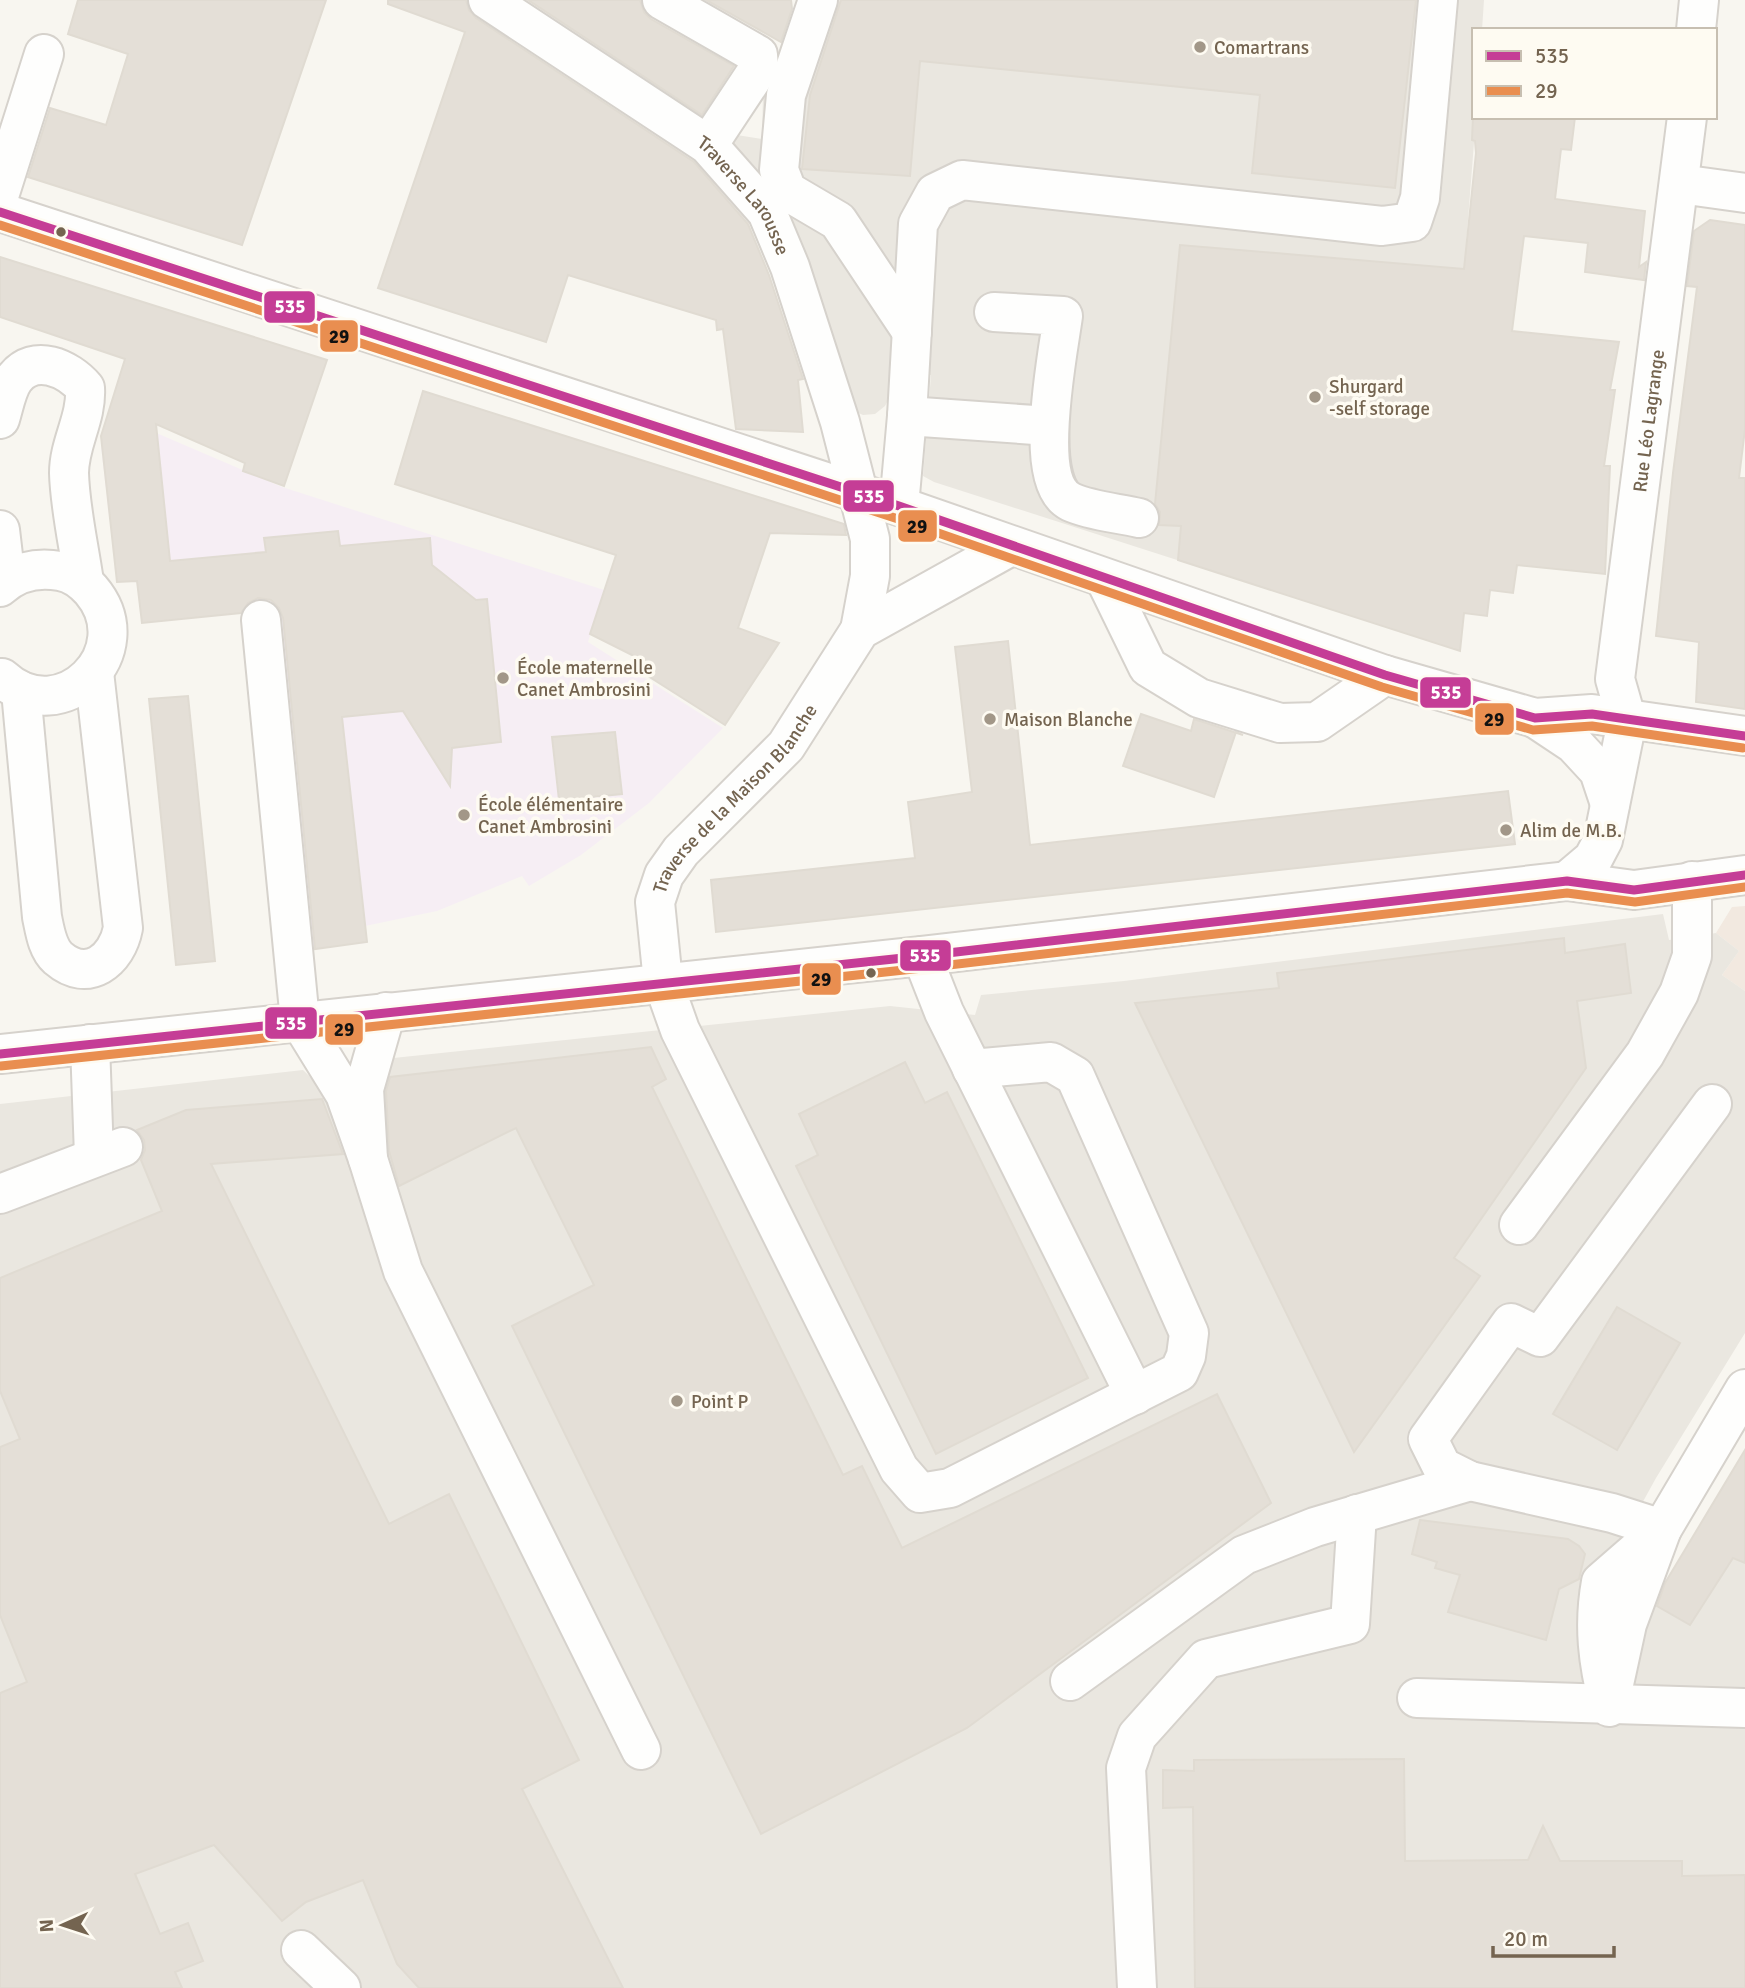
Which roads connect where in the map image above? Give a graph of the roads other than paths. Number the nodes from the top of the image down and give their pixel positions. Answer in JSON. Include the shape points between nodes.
{"nodes":[{"id":1,"x":488,"y":0,"type":"edge"},
{"id":2,"x":662,"y":0,"type":"edge"},
{"id":3,"x":818,"y":0,"type":"edge"},
{"id":4,"x":1438,"y":0,"type":"edge"},
{"id":5,"x":1699,"y":0,"type":"edge"},
{"id":6,"x":1696,"y":28,"type":"edge"},
{"id":7,"x":44,"y":54,"type":"dead end"},
{"id":8,"x":1687,"y":119,"type":"edge"},
{"id":9,"x":708,"y":145,"type":"junction"},
{"id":10,"x":1680,"y":184,"type":"junction"},
{"id":11,"x":0,"y":193,"type":"edge"},
{"id":12,"x":1745,"y":193,"type":"edge"},
{"id":13,"x":0,"y":212,"type":"edge"},
{"id":14,"x":995,"y":312,"type":"dead end"},
{"id":15,"x":912,"y":332,"type":"junction"},
{"id":16,"x":908,"y":416,"type":"junction"},
{"id":17,"x":0,"y":419,"type":"edge"},
{"id":18,"x":1049,"y":426,"type":"junction"},
{"id":19,"x":859,"y":494,"type":"junction"},
{"id":20,"x":899,"y":506,"type":"junction"},
{"id":21,"x":1139,"y":518,"type":"dead end"},
{"id":22,"x":0,"y":530,"type":"edge"},
{"id":23,"x":1011,"y":547,"type":"junction"},
{"id":24,"x":1106,"y":581,"type":"junction"},
{"id":25,"x":84,"y":582,"type":"junction"},
{"id":26,"x":3,"y":584,"type":"edge"},
{"id":27,"x":261,"y":620,"type":"dead end"},
{"id":28,"x":860,"y":630,"type":"junction"},
{"id":29,"x":94,"y":672,"type":"junction"},
{"id":30,"x":1385,"y":676,"type":"junction"},
{"id":31,"x":10,"y":684,"type":"edge"},
{"id":32,"x":1535,"y":718,"type":"junction"},
{"id":33,"x":1627,"y":722,"type":"junction"},
{"id":34,"x":1745,"y":736,"type":"edge"},
{"id":35,"x":1610,"y":803,"type":"junction"},
{"id":36,"x":1745,"y":875,"type":"edge"},
{"id":37,"x":1567,"y":881,"type":"junction"},
{"id":38,"x":1692,"y":881,"type":"junction"},
{"id":39,"x":922,"y":956,"type":"junction"},
{"id":40,"x":663,"y":982,"type":"junction"},
{"id":41,"x":386,"y":1012,"type":"junction"},
{"id":42,"x":300,"y":1021,"type":"junction"},
{"id":43,"x":90,"y":1044,"type":"junction"},
{"id":44,"x":0,"y":1054,"type":"edge"},
{"id":45,"x":972,"y":1069,"type":"junction"},
{"id":46,"x":1712,"y":1104,"type":"dead end"},
{"id":47,"x":368,"y":1158,"type":"junction"},
{"id":48,"x":0,"y":1194,"type":"edge"},
{"id":49,"x":1519,"y":1225,"type":"dead end"},
{"id":50,"x":1745,"y":1389,"type":"edge"},
{"id":51,"x":1135,"y":1395,"type":"junction"},
{"id":52,"x":1469,"y":1481,"type":"junction"},
{"id":53,"x":1357,"y":1514,"type":"junction"},
{"id":54,"x":1662,"y":1529,"type":"junction"},
{"id":55,"x":1070,"y":1681,"type":"dead end"},
{"id":56,"x":1417,"y":1698,"type":"dead end"},
{"id":57,"x":1609,"y":1706,"type":"junction"},
{"id":58,"x":1745,"y":1708,"type":"edge"},
{"id":59,"x":640,"y":1750,"type":"dead end"},
{"id":60,"x":301,"y":1950,"type":"dead end"},
{"id":61,"x":341,"y":1988,"type":"edge"},
{"id":62,"x":1137,"y":1988,"type":"edge"}],
"edges":[{"from":1,"to":9,"type":"street","name":"Traverse Larousse"},
{"from":2,"to":9,"type":"street","via":[[758,55],[759,68]]},
{"from":3,"to":15,"type":"street","via":[[786,95],[779,170],[787,191],[838,221]]},
{"from":4,"to":15,"type":"street","via":[[1420,198],[1412,222],[1382,226],[962,180],[935,193],[918,224]]},
{"from":5,"to":6,"type":"street"},
{"from":7,"to":11,"type":"street"},
{"from":8,"to":10,"type":"street","name":"Rue Léo Lagrange"},
{"from":9,"to":19,"type":"street","name":"Traverse Larousse","via":[[767,212],[790,267]]},
{"from":10,"to":12,"type":"street"},
{"from":10,"to":33,"type":"street","name":"Rue Léo Lagrange","via":[[1615,679]]},
{"from":13,"to":19,"type":"street"},
{"from":14,"to":18,"type":"street","via":[[1063,316]]},
{"from":15,"to":16,"type":"street"},
{"from":16,"to":18,"type":"street"},
{"from":16,"to":20,"type":"street"},
{"from":17,"to":25,"type":"street","via":[[13,380],[25,367],[44,364],[65,371],[85,388],[86,407],[69,472]]},
{"from":18,"to":21,"type":"street","via":[[1051,471],[1069,501]]},
{"from":19,"to":20,"type":"street"},
{"from":19,"to":28,"type":"street","name":"Traverse de la Maison Blanche","via":[[872,561]]},
{"from":20,"to":23,"type":"street"},
{"from":22,"to":26,"type":"street"},
{"from":23,"to":24,"type":"street"},
{"from":23,"to":28,"type":"street","name":"Traverse de la Maison Blanche"},
{"from":24,"to":30,"type":"street"},
{"from":24,"to":30,"type":"street","via":[[1148,667],[1199,698],[1280,723],[1317,722]]},
{"from":25,"to":26,"type":"street","via":[[45,568],[24,571]]},
{"from":25,"to":29,"type":"street","via":[[100,601],[108,625],[106,650]]},
{"from":27,"to":42,"type":"street"},
{"from":28,"to":40,"type":"street","name":"Traverse de la Maison Blanche","via":[[786,746],[681,851],[664,875],[655,902]]},
{"from":29,"to":31,"type":"street","via":[[61,694],[41,696]]},
{"from":29,"to":31,"type":"street","via":[[123,928],[120,947],[94,967],[75,968],[57,958],[47,941]]},
{"from":30,"to":32,"type":"street"},
{"from":32,"to":33,"type":"street","via":[[1592,714]]},
{"from":32,"to":35,"type":"street","via":[[1574,744],[1599,771]]},
{"from":33,"to":34,"type":"street"},
{"from":33,"to":35,"type":"street"},
{"from":35,"to":37,"type":"street","via":[[1603,840],[1593,859]]},
{"from":36,"to":38,"type":"street"},
{"from":37,"to":38,"type":"street","via":[[1634,890]]},
{"from":37,"to":39,"type":"street"},
{"from":38,"to":49,"type":"street","via":[[1692,956],[1679,993],[1645,1054]]},
{"from":39,"to":40,"type":"street"},
{"from":39,"to":45,"type":"street"},
{"from":40,"to":41,"type":"street"},
{"from":40,"to":51,"type":"street","name":"Traverse de la Maison Blanche","via":[[680,1030],[899,1469],[920,1493],[950,1488]]},
{"from":41,"to":42,"type":"street"},
{"from":41,"to":47,"type":"street","via":[[364,1089]]},
{"from":42,"to":43,"type":"street"},
{"from":42,"to":47,"type":"street","via":[[345,1094]]},
{"from":43,"to":44,"type":"street"},
{"from":43,"to":48,"type":"street","via":[[108,1152]]},
{"from":45,"to":51,"type":"street"},
{"from":45,"to":51,"type":"street","via":[[1051,1062],[1075,1076],[1189,1333],[1179,1372]]},
{"from":46,"to":52,"type":"street","via":[[1540,1337],[1511,1322],[1428,1439],[1442,1467]]},
{"from":47,"to":59,"type":"street","via":[[402,1271]]},
{"from":50,"to":54,"type":"street"},
{"from":52,"to":53,"type":"street"},
{"from":52,"to":54,"type":"street"},
{"from":53,"to":55,"type":"street","via":[[1244,1555]]},
{"from":53,"to":62,"type":"street","via":[[1350,1624],[1206,1659],[1137,1736],[1126,1768]]},
{"from":54,"to":57,"type":"street","via":[[1627,1624]]},
{"from":56,"to":57,"type":"street"},
{"from":57,"to":58,"type":"street"},
{"from":60,"to":61,"type":"street"}]}
